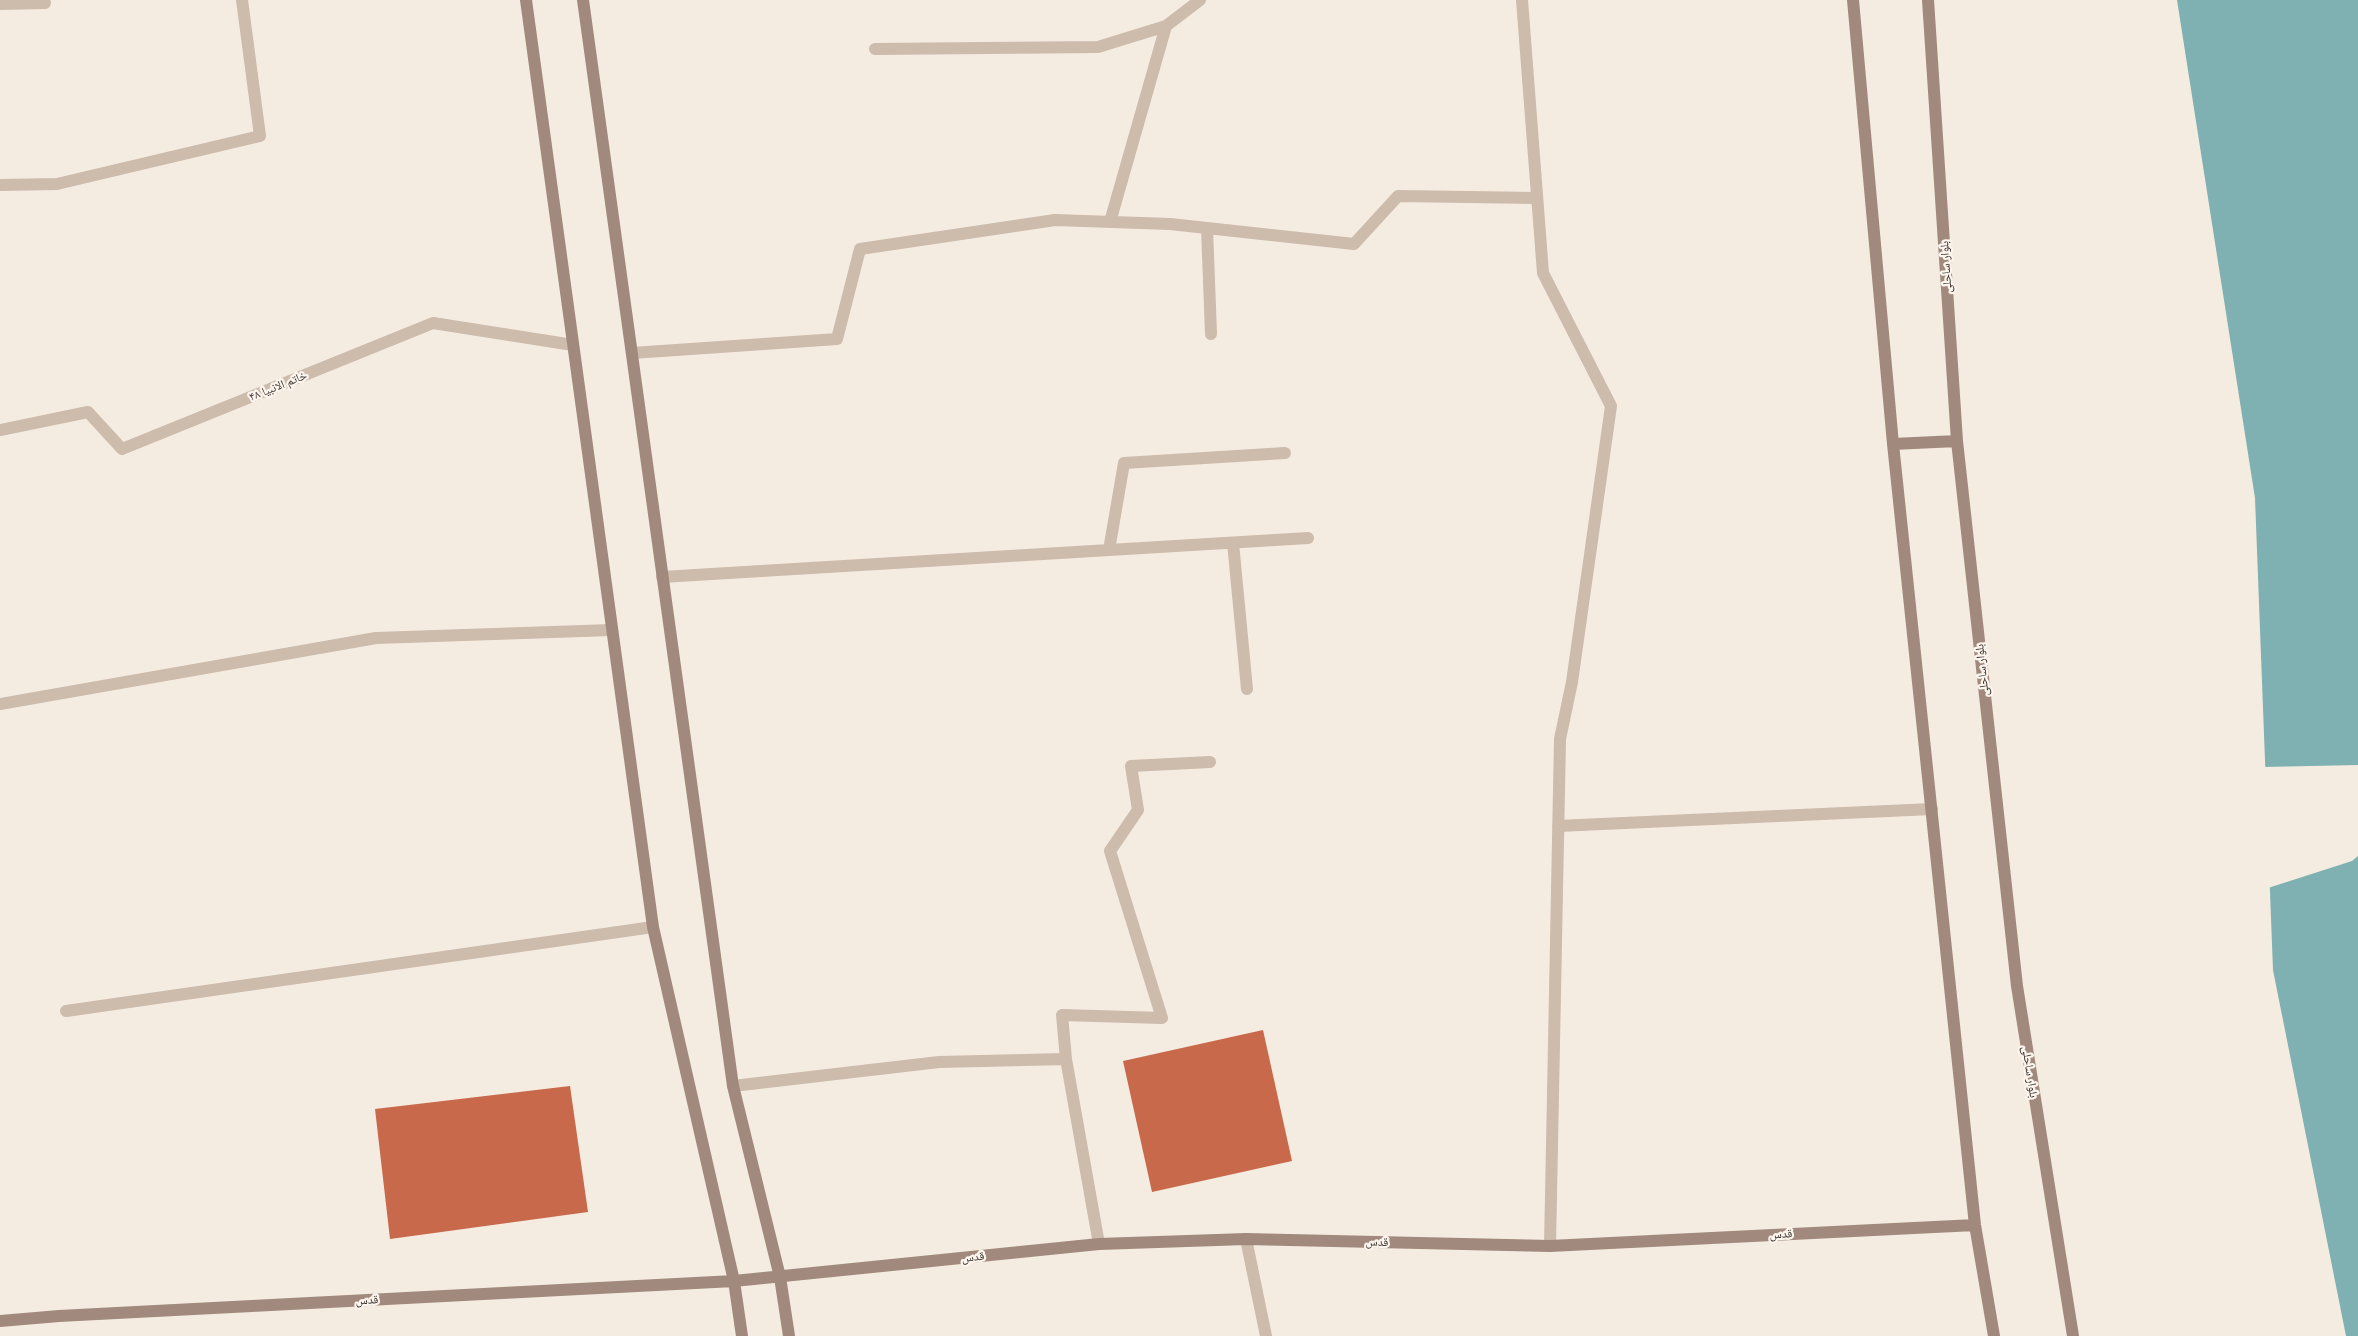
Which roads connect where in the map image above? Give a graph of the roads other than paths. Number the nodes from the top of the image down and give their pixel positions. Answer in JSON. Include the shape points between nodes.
{"nodes":[{"id":1,"x":242,"y":0,"type":"edge"},
{"id":2,"x":526,"y":0,"type":"edge"},
{"id":3,"x":584,"y":0,"type":"edge"},
{"id":4,"x":1200,"y":0,"type":"edge"},
{"id":5,"x":1522,"y":0,"type":"edge"},
{"id":6,"x":1853,"y":0,"type":"edge"},
{"id":7,"x":1928,"y":0,"type":"edge"},
{"id":8,"x":44,"y":3,"type":"dead end"},
{"id":9,"x":0,"y":4,"type":"edge"},
{"id":10,"x":1166,"y":26,"type":"junction"},
{"id":11,"x":876,"y":49,"type":"dead end"},
{"id":12,"x":0,"y":185,"type":"edge"},
{"id":13,"x":1537,"y":198,"type":"junction"},
{"id":14,"x":1110,"y":222,"type":"junction"},
{"id":15,"x":1207,"y":228,"type":"junction"},
{"id":16,"x":1211,"y":334,"type":"dead end"},
{"id":17,"x":573,"y":344,"type":"junction"},
{"id":18,"x":632,"y":353,"type":"junction"},
{"id":19,"x":0,"y":430,"type":"edge"},
{"id":20,"x":1957,"y":441,"type":"junction"},
{"id":21,"x":1893,"y":444,"type":"junction"},
{"id":22,"x":1285,"y":453,"type":"dead end"},
{"id":23,"x":1308,"y":538,"type":"dead end"},
{"id":24,"x":1234,"y":543,"type":"junction"},
{"id":25,"x":1109,"y":550,"type":"junction"},
{"id":26,"x":662,"y":577,"type":"junction"},
{"id":27,"x":612,"y":630,"type":"junction"},
{"id":28,"x":1247,"y":689,"type":"dead end"},
{"id":29,"x":0,"y":704,"type":"edge"},
{"id":30,"x":1210,"y":762,"type":"dead end"},
{"id":31,"x":1932,"y":809,"type":"junction"},
{"id":32,"x":1558,"y":826,"type":"junction"},
{"id":33,"x":653,"y":927,"type":"junction"},
{"id":34,"x":66,"y":1011,"type":"dead end"},
{"id":35,"x":1066,"y":1059,"type":"junction"},
{"id":36,"x":732,"y":1086,"type":"junction"},
{"id":37,"x":1975,"y":1225,"type":"junction"},
{"id":38,"x":1246,"y":1239,"type":"junction"},
{"id":39,"x":1100,"y":1244,"type":"junction"},
{"id":40,"x":1550,"y":1246,"type":"junction"},
{"id":41,"x":780,"y":1277,"type":"junction"},
{"id":42,"x":734,"y":1282,"type":"junction"},
{"id":43,"x":0,"y":1321,"type":"edge"},
{"id":44,"x":742,"y":1336,"type":"edge"},
{"id":45,"x":789,"y":1336,"type":"edge"},
{"id":46,"x":1266,"y":1336,"type":"edge"},
{"id":47,"x":1994,"y":1336,"type":"edge"},
{"id":48,"x":2073,"y":1336,"type":"edge"}],
"edges":[{"from":1,"to":12,"type":"street","via":[[260,136],[57,184]]},
{"from":2,"to":17,"type":"main road"},
{"from":3,"to":18,"type":"main road"},
{"from":4,"to":10,"type":"street"},
{"from":5,"to":13,"type":"street"},
{"from":6,"to":21,"type":"main road"},
{"from":7,"to":20,"type":"main road","name":"بلوار ساحلی"},
{"from":8,"to":9,"type":"street"},
{"from":10,"to":11,"type":"street","via":[[1098,48]]},
{"from":10,"to":14,"type":"street"},
{"from":13,"to":15,"type":"street","via":[[1398,196],[1354,244]]},
{"from":13,"to":32,"type":"street","via":[[1543,273],[1611,406],[1572,682],[1560,739]]},
{"from":14,"to":15,"type":"street"},
{"from":14,"to":18,"type":"street","via":[[1055,220],[860,249],[836,339]]},
{"from":15,"to":16,"type":"street"},
{"from":17,"to":19,"type":"street","name":"خاتم الانبیا ۴۸","via":[[433,324],[122,449],[88,412]]},
{"from":17,"to":27,"type":"main road"},
{"from":18,"to":26,"type":"main road"},
{"from":20,"to":21,"type":"main road"},
{"from":20,"to":48,"type":"main road","name":"بلوار ساحلی","via":[[2016,986]]},
{"from":21,"to":31,"type":"main road"},
{"from":22,"to":25,"type":"street","via":[[1124,462]]},
{"from":23,"to":24,"type":"street"},
{"from":24,"to":25,"type":"street"},
{"from":24,"to":28,"type":"street"},
{"from":25,"to":26,"type":"street"},
{"from":26,"to":36,"type":"main road"},
{"from":27,"to":29,"type":"street","via":[[376,638]]},
{"from":27,"to":33,"type":"main road"},
{"from":30,"to":35,"type":"street","via":[[1131,766],[1138,810],[1110,851],[1162,1018],[1062,1015]]},
{"from":31,"to":32,"type":"street"},
{"from":31,"to":37,"type":"main road"},
{"from":32,"to":40,"type":"street"},
{"from":33,"to":34,"type":"street"},
{"from":33,"to":42,"type":"main road"},
{"from":35,"to":36,"type":"street","via":[[939,1062]]},
{"from":35,"to":39,"type":"street"},
{"from":36,"to":41,"type":"main road"},
{"from":37,"to":40,"type":"main road","name":"قدس"},
{"from":37,"to":47,"type":"main road"},
{"from":38,"to":39,"type":"main road","name":"قدس"},
{"from":38,"to":40,"type":"main road","name":"قدس"},
{"from":38,"to":46,"type":"street"},
{"from":39,"to":41,"type":"main road","name":"قدس"},
{"from":41,"to":42,"type":"main road","name":"قدس"},
{"from":41,"to":45,"type":"main road"},
{"from":42,"to":43,"type":"main road","name":"قدس"},
{"from":42,"to":44,"type":"main road"}]}
